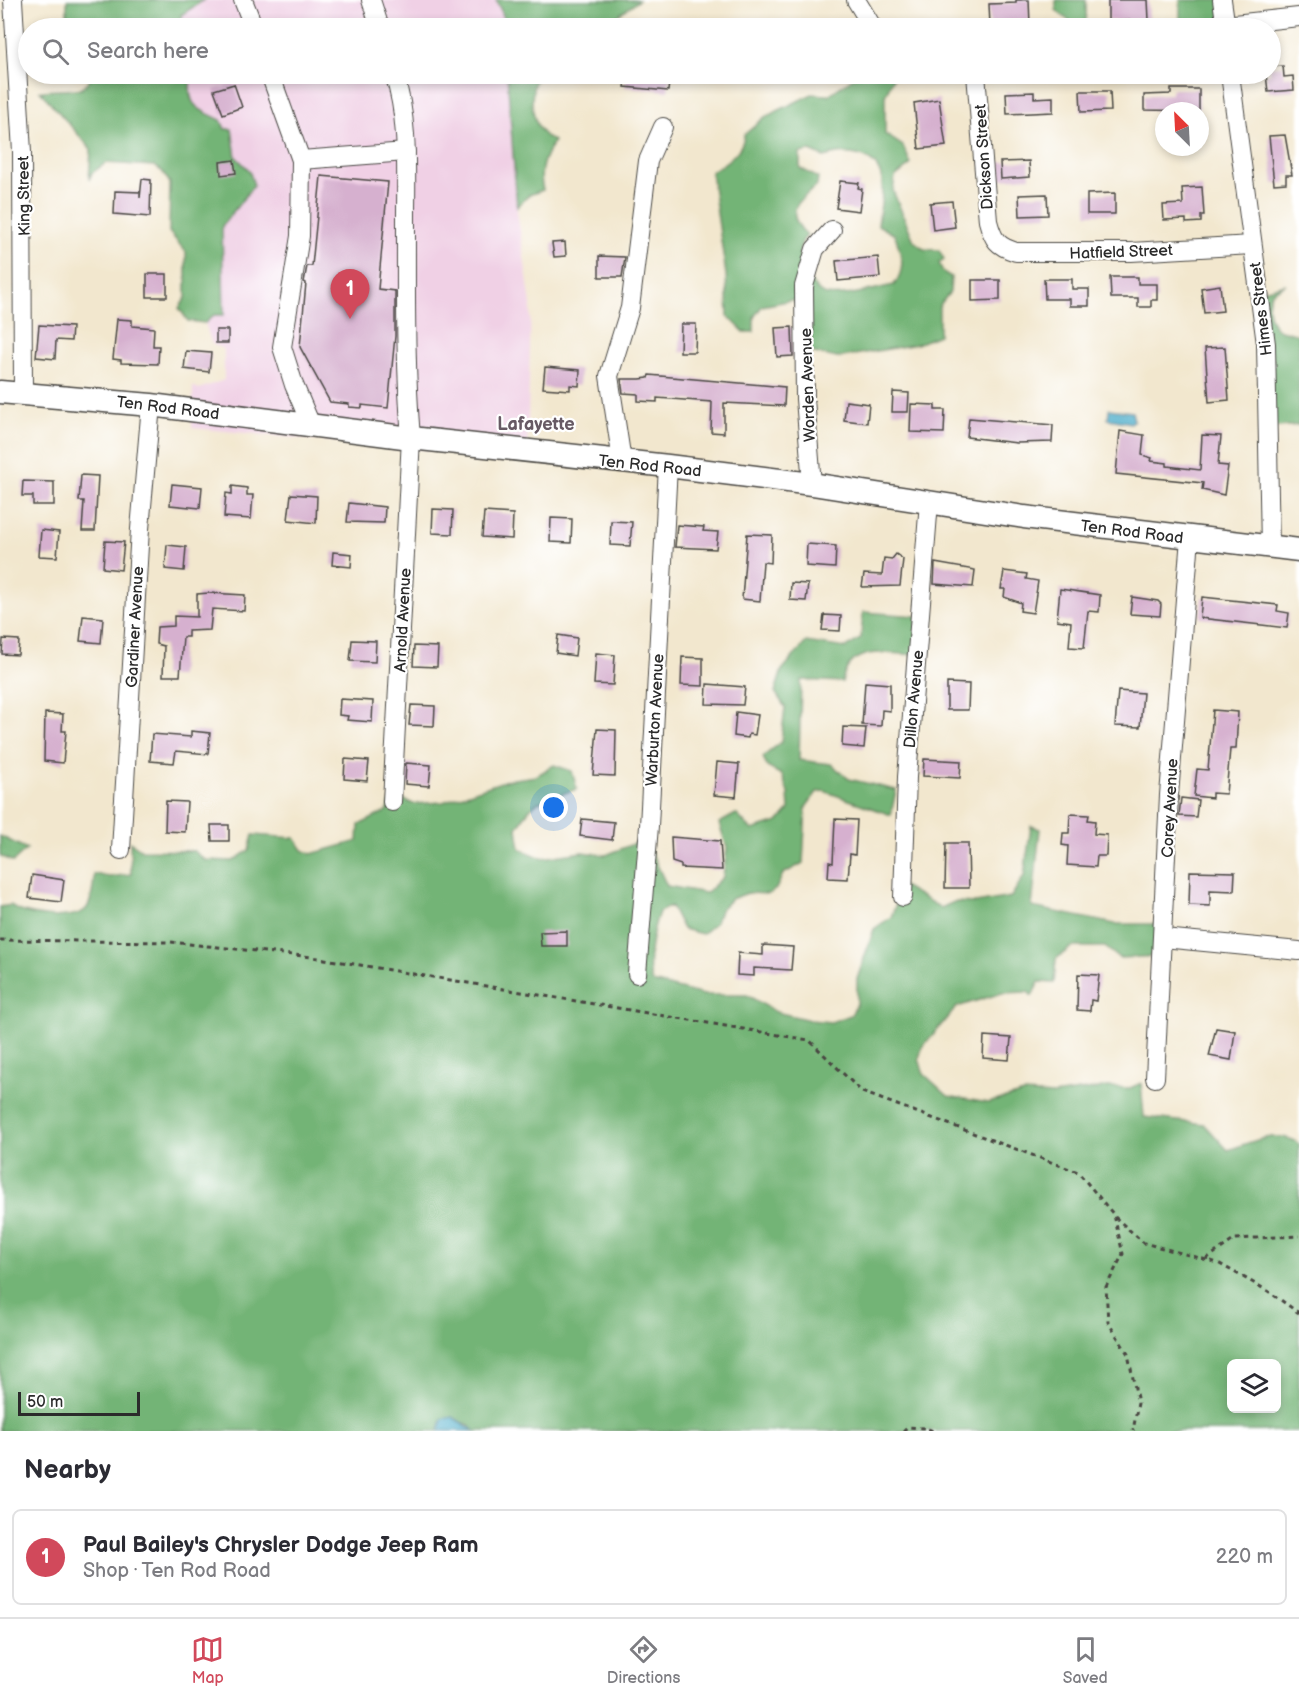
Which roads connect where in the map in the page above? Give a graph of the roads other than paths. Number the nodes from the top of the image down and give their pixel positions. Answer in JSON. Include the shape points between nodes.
{"nodes":[{"id":1,"x":13,"y":0,"type":"edge"},
{"id":2,"x":243,"y":0,"type":"edge"},
{"id":3,"x":371,"y":0,"type":"edge"},
{"id":4,"x":856,"y":0,"type":"edge"},
{"id":5,"x":1222,"y":0,"type":"edge"},
{"id":6,"x":1299,"y":17,"type":"edge"},
{"id":7,"x":250,"y":18,"type":"edge"},
{"id":8,"x":377,"y":18,"type":"edge"},
{"id":9,"x":867,"y":18,"type":"edge"},
{"id":10,"x":1225,"y":18,"type":"edge"},
{"id":11,"x":1281,"y":19,"type":"edge"},
{"id":12,"x":274,"y":84,"type":"edge"},
{"id":13,"x":397,"y":84,"type":"edge"},
{"id":14,"x":977,"y":84,"type":"edge"},
{"id":15,"x":1231,"y":84,"type":"edge"},
{"id":16,"x":663,"y":128,"type":"dead end"},
{"id":17,"x":405,"y":152,"type":"junction"},
{"id":18,"x":302,"y":160,"type":"junction"},
{"id":19,"x":832,"y":230,"type":"dead end"},
{"id":20,"x":993,"y":240,"type":"joint"},
{"id":21,"x":1252,"y":245,"type":"junction"},
{"id":22,"x":0,"y":392,"type":"edge"},
{"id":23,"x":23,"y":393,"type":"junction"},
{"id":24,"x":151,"y":405,"type":"junction"},
{"id":25,"x":311,"y":425,"type":"junction"},
{"id":26,"x":411,"y":438,"type":"junction"},
{"id":27,"x":622,"y":461,"type":"junction"},
{"id":28,"x":668,"y":466,"type":"junction"},
{"id":29,"x":812,"y":484,"type":"junction"},
{"id":30,"x":929,"y":502,"type":"junction"},
{"id":31,"x":1190,"y":538,"type":"junction"},
{"id":32,"x":1270,"y":547,"type":"junction"},
{"id":33,"x":1299,"y":550,"type":"edge"},
{"id":34,"x":392,"y":802,"type":"dead end"},
{"id":35,"x":121,"y":850,"type":"dead end"},
{"id":36,"x":903,"y":897,"type":"dead end"},
{"id":37,"x":1163,"y":938,"type":"junction"},
{"id":38,"x":1299,"y":951,"type":"edge"},
{"id":39,"x":637,"y":974,"type":"dead end"},
{"id":40,"x":1155,"y":1078,"type":"dead end"}],
"edges":[{"from":1,"to":23,"type":"street","name":"King Street","via":[[22,152]]},
{"from":2,"to":7,"type":"street"},
{"from":3,"to":8,"type":"street"},
{"from":4,"to":9,"type":"street"},
{"from":5,"to":10,"type":"street"},
{"from":6,"to":11,"type":"street"},
{"from":12,"to":18,"type":"street"},
{"from":13,"to":17,"type":"street","name":"Arnold Avenue","via":[[402,99]]},
{"from":14,"to":20,"type":"street","name":"Dickson Street","via":[[988,221]]},
{"from":15,"to":21,"type":"street","name":"Himes Street"},
{"from":16,"to":27,"type":"street","via":[[648,161],[630,308],[609,376]]},
{"from":17,"to":18,"type":"street"},
{"from":17,"to":26,"type":"street","name":"Arnold Avenue"},
{"from":18,"to":25,"type":"street","via":[[300,236],[282,347]]},
{"from":19,"to":29,"type":"street","name":"Worden Avenue","via":[[815,249],[804,286],[805,399]]},
{"from":20,"to":21,"type":"street","name":"Hatfield Street","via":[[1016,252],[1131,252]]},
{"from":21,"to":32,"type":"street","name":"Himes Street","via":[[1266,344]]},
{"from":22,"to":23,"type":"main road","name":"Ten Rod Road"},
{"from":23,"to":24,"type":"main road","name":"Ten Rod Road"},
{"from":24,"to":25,"type":"main road","name":"Ten Rod Road"},
{"from":24,"to":35,"type":"street","name":"Gardiner Avenue"},
{"from":25,"to":26,"type":"main road","name":"Ten Rod Road"},
{"from":26,"to":27,"type":"main road","name":"Ten Rod Road"},
{"from":26,"to":34,"type":"street","name":"Arnold Avenue"},
{"from":27,"to":28,"type":"main road","name":"Ten Rod Road"},
{"from":28,"to":29,"type":"main road","name":"Ten Rod Road"},
{"from":28,"to":39,"type":"street","name":"Warburton Avenue"},
{"from":29,"to":30,"type":"main road","name":"Ten Rod Road"},
{"from":30,"to":31,"type":"main road","name":"Ten Rod Road"},
{"from":30,"to":36,"type":"street","name":"Dillon Avenue","via":[[907,777]]},
{"from":31,"to":32,"type":"main road","name":"Ten Rod Road"},
{"from":31,"to":37,"type":"street","name":"Corey Avenue","via":[[1169,795]]},
{"from":32,"to":33,"type":"main road","name":"Ten Rod Road"},
{"from":37,"to":38,"type":"street"},
{"from":37,"to":40,"type":"street","name":"Corey Avenue"}]}
